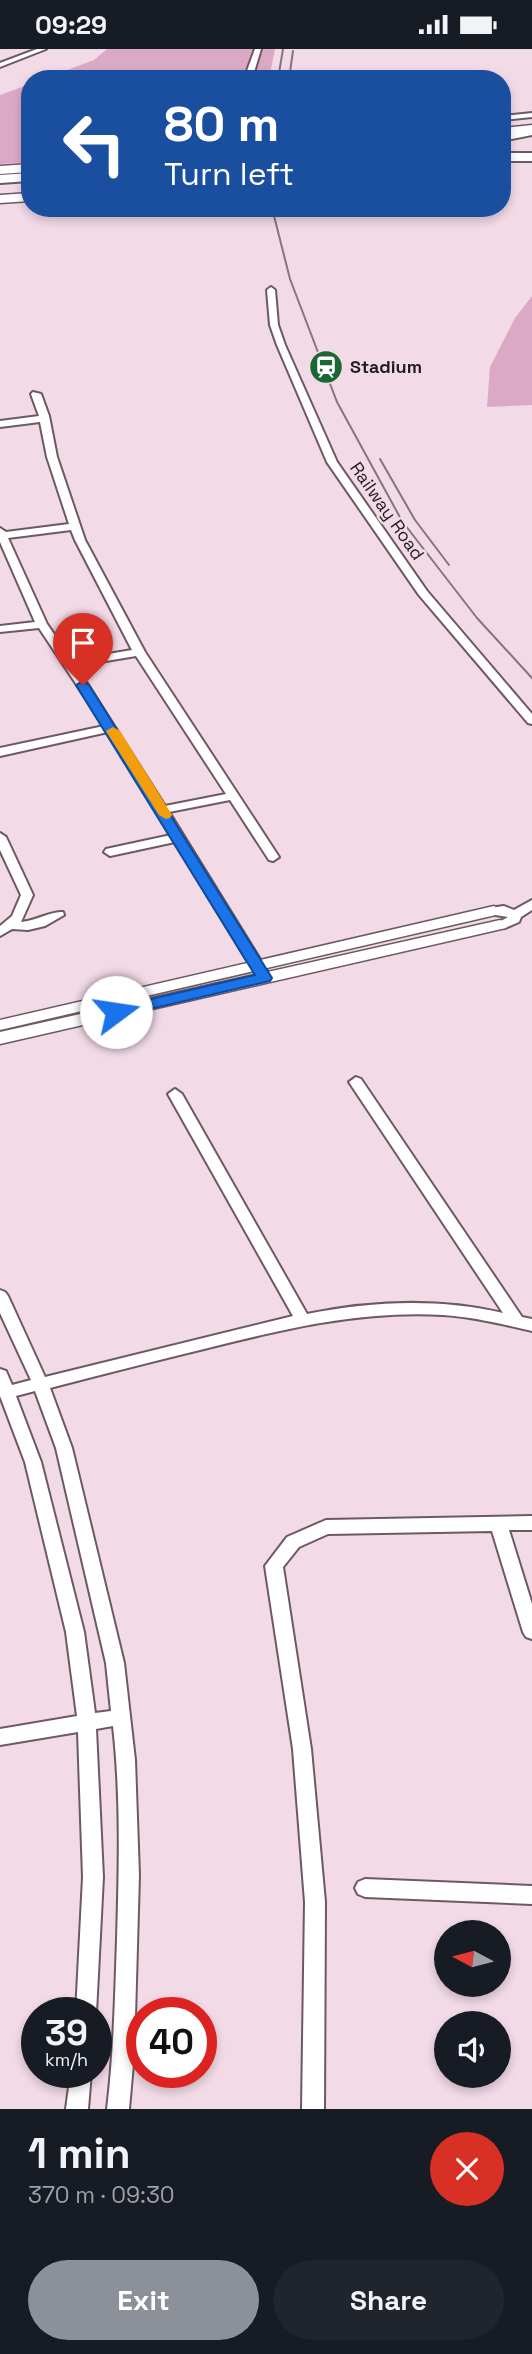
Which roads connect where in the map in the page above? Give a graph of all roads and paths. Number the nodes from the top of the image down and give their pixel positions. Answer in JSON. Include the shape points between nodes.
{"nodes":[{"id":1,"x":43,"y":49,"type":"edge"},
{"id":2,"x":258,"y":49,"type":"edge"},
{"id":3,"x":0,"y":65,"type":"edge"},
{"id":4,"x":251,"y":70,"type":"edge"},
{"id":5,"x":532,"y":115,"type":"edge"},
{"id":6,"x":511,"y":117,"type":"edge"},
{"id":7,"x":532,"y":130,"type":"edge"},
{"id":8,"x":511,"y":134,"type":"edge"},
{"id":9,"x":511,"y":137,"type":"edge"},
{"id":10,"x":532,"y":138,"type":"edge"},
{"id":11,"x":532,"y":149,"type":"edge"},
{"id":12,"x":511,"y":154,"type":"edge"},
{"id":13,"x":511,"y":156,"type":"edge"},
{"id":14,"x":532,"y":157,"type":"edge"},
{"id":15,"x":21,"y":169,"type":"edge"},
{"id":16,"x":0,"y":170,"type":"edge"},
{"id":17,"x":21,"y":178,"type":"edge"},
{"id":18,"x":0,"y":179,"type":"edge"},
{"id":19,"x":21,"y":189,"type":"edge"},
{"id":20,"x":0,"y":190,"type":"edge"},
{"id":21,"x":21,"y":198,"type":"edge"},
{"id":22,"x":0,"y":199,"type":"edge"},
{"id":23,"x":271,"y":290,"type":"dead end"},
{"id":24,"x":36,"y":394,"type":"dead end"},
{"id":25,"x":43,"y":419,"type":"junction"},
{"id":26,"x":0,"y":424,"type":"edge"},
{"id":27,"x":76,"y":526,"type":"junction"},
{"id":28,"x":1,"y":533,"type":"edge"},
{"id":29,"x":42,"y":624,"type":"junction"},
{"id":30,"x":0,"y":629,"type":"edge"},
{"id":31,"x":139,"y":652,"type":"junction"},
{"id":32,"x":69,"y":664,"type":"junction"},
{"id":33,"x":532,"y":721,"type":"edge"},
{"id":34,"x":111,"y":728,"type":"junction"},
{"id":35,"x":0,"y":752,"type":"edge"},
{"id":36,"x":233,"y":796,"type":"junction"},
{"id":37,"x":162,"y":810,"type":"junction"},
{"id":38,"x":179,"y":837,"type":"junction"},
{"id":39,"x":2,"y":843,"type":"edge"},
{"id":40,"x":110,"y":852,"type":"dead end"},
{"id":41,"x":273,"y":857,"type":"dead end"},
{"id":42,"x":532,"y":904,"type":"edge"},
{"id":43,"x":58,"y":915,"type":"dead end"},
{"id":44,"x":503,"y":917,"type":"joint"},
{"id":45,"x":4,"y":929,"type":"edge"},
{"id":46,"x":260,"y":971,"type":"junction"},
{"id":47,"x":0,"y":1025,"type":"edge"},
{"id":48,"x":0,"y":1038,"type":"edge"},
{"id":49,"x":356,"y":1082,"type":"dead end"},
{"id":50,"x":175,"y":1094,"type":"dead end"},
{"id":51,"x":0,"y":1296,"type":"edge"},
{"id":52,"x":302,"y":1318,"type":"junction"},
{"id":53,"x":524,"y":1322,"type":"edge"},
{"id":54,"x":4,"y":1383,"type":"edge"},
{"id":55,"x":40,"y":1384,"type":"junction"},
{"id":56,"x":532,"y":1523,"type":"edge"},
{"id":57,"x":498,"y":1524,"type":"junction"},
{"id":58,"x":531,"y":1628,"type":"edge"},
{"id":59,"x":121,"y":1717,"type":"junction"},
{"id":60,"x":87,"y":1723,"type":"junction"},
{"id":61,"x":0,"y":1737,"type":"edge"},
{"id":62,"x":365,"y":1888,"type":"dead end"},
{"id":63,"x":532,"y":1895,"type":"edge"},
{"id":64,"x":87,"y":1997,"type":"edge"},
{"id":65,"x":79,"y":2088,"type":"edge"},
{"id":66,"x":77,"y":2109,"type":"edge"},
{"id":67,"x":118,"y":2109,"type":"edge"},
{"id":68,"x":313,"y":2109,"type":"edge"}],
"edges":[{"from":1,"to":3,"type":"street"},
{"from":2,"to":4,"type":"street"},
{"from":5,"to":6,"type":"street"},
{"from":7,"to":8,"type":"highway"},
{"from":9,"to":10,"type":"highway"},
{"from":11,"to":12,"type":"highway"},
{"from":13,"to":14,"type":"highway"},
{"from":15,"to":16,"type":"highway"},
{"from":17,"to":18,"type":"highway"},
{"from":19,"to":20,"type":"highway"},
{"from":21,"to":22,"type":"highway"},
{"from":23,"to":33,"type":"street","name":"Railway Road","via":[[281,345],[332,461],[423,593]]},
{"from":24,"to":25,"type":"street"},
{"from":25,"to":26,"type":"street"},
{"from":25,"to":27,"type":"street"},
{"from":27,"to":28,"type":"street"},
{"from":27,"to":31,"type":"street"},
{"from":28,"to":29,"type":"street"},
{"from":29,"to":30,"type":"street"},
{"from":29,"to":32,"type":"street"},
{"from":31,"to":32,"type":"street"},
{"from":31,"to":36,"type":"street"},
{"from":32,"to":34,"type":"street"},
{"from":34,"to":35,"type":"street"},
{"from":34,"to":37,"type":"street"},
{"from":36,"to":37,"type":"street"},
{"from":36,"to":41,"type":"street"},
{"from":37,"to":38,"type":"street"},
{"from":38,"to":40,"type":"street"},
{"from":38,"to":46,"type":"street"},
{"from":39,"to":45,"type":"street","via":[[27,895],[18,918]]},
{"from":42,"to":44,"type":"street"},
{"from":43,"to":45,"type":"street","via":[[46,923]]},
{"from":44,"to":46,"type":"street"},
{"from":46,"to":47,"type":"street"},
{"from":46,"to":48,"type":"street"},
{"from":49,"to":53,"type":"street"},
{"from":50,"to":52,"type":"street"},
{"from":51,"to":55,"type":"street"},
{"from":52,"to":53,"type":"street","via":[[442,1308]]},
{"from":52,"to":55,"type":"street"},
{"from":54,"to":55,"type":"street"},
{"from":54,"to":60,"type":"street","via":[[33,1462],[71,1619]]},
{"from":55,"to":59,"type":"street","via":[[64,1448],[115,1663]]},
{"from":56,"to":57,"type":"street"},
{"from":57,"to":58,"type":"street"},
{"from":57,"to":68,"type":"street","via":[[326,1527],[293,1542],[274,1566],[302,1749],[315,1902]]},
{"from":59,"to":60,"type":"street"},
{"from":59,"to":67,"type":"street","via":[[129,1875]]},
{"from":60,"to":61,"type":"street"},
{"from":60,"to":64,"type":"street","via":[[93,1877]]},
{"from":62,"to":63,"type":"street"},
{"from":65,"to":66,"type":"street"}]}
